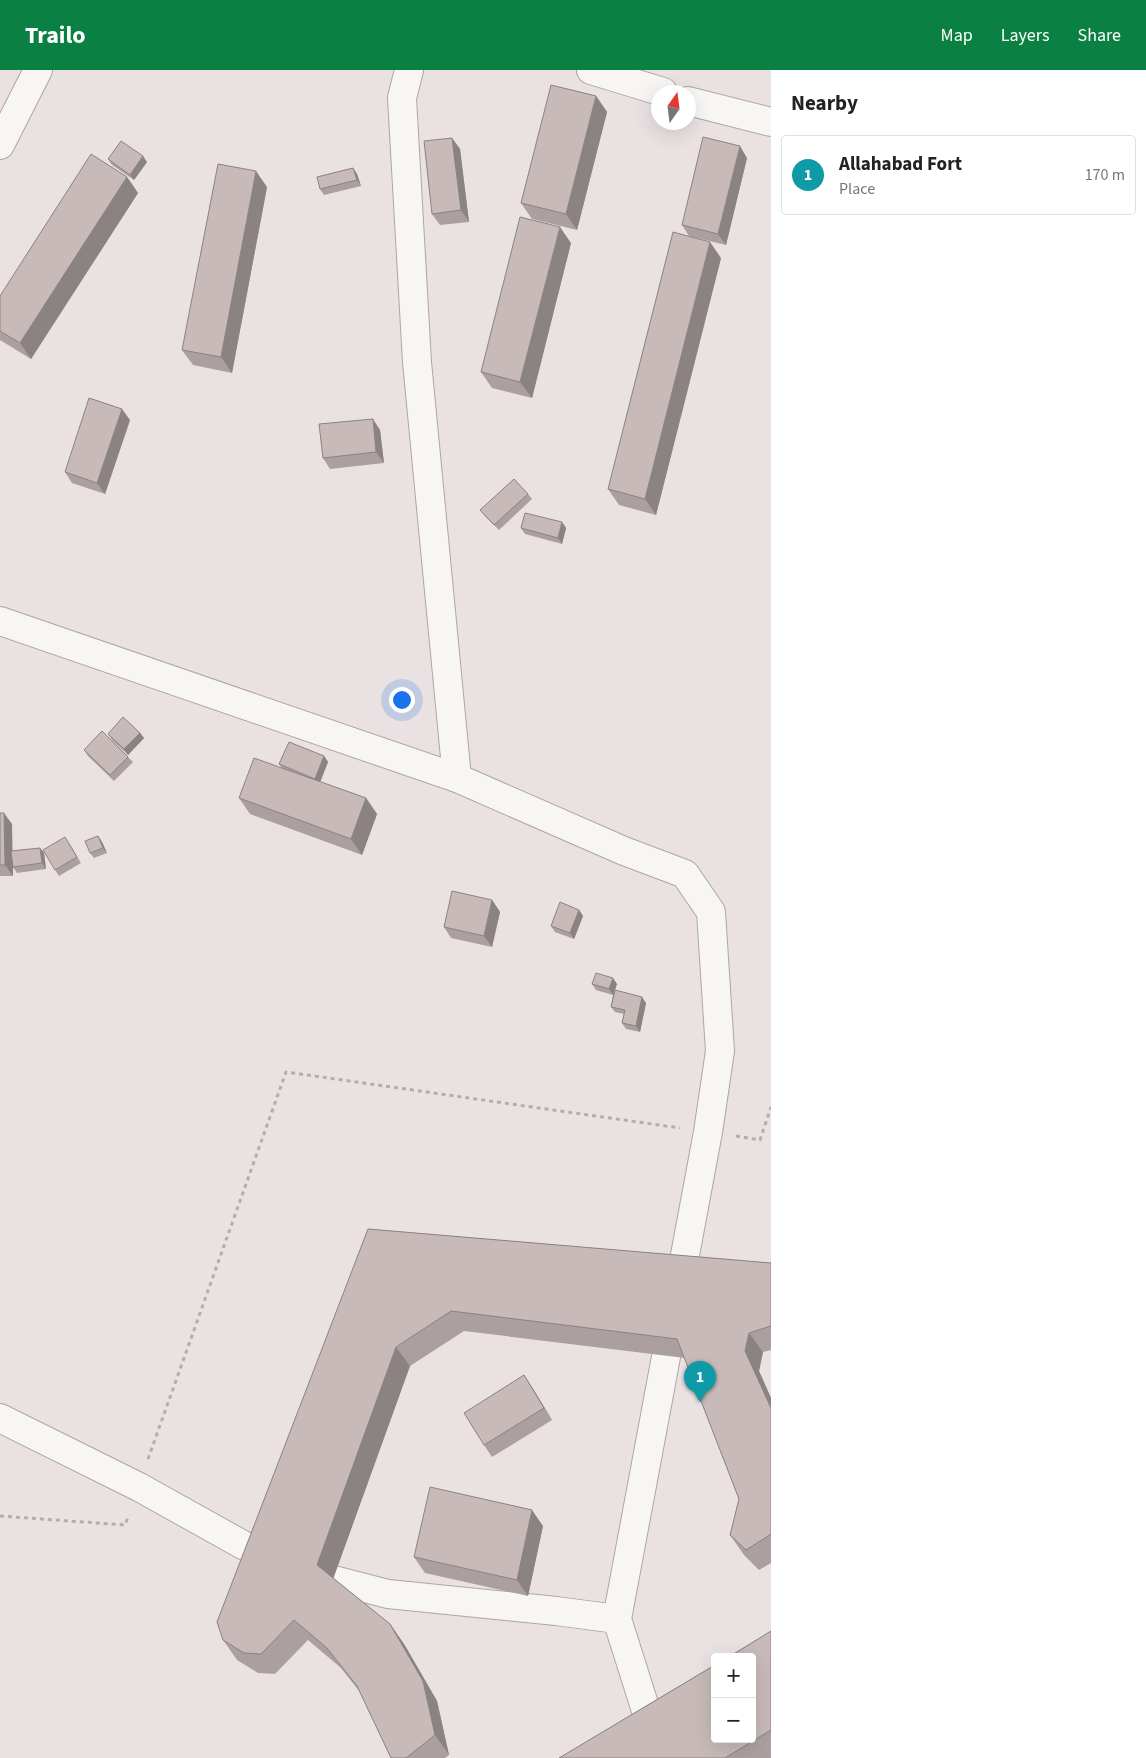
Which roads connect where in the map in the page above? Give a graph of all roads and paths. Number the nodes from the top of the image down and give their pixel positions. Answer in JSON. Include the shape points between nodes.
{"nodes":[{"id":1,"x":38,"y":70,"type":"edge"},
{"id":2,"x":409,"y":70,"type":"edge"},
{"id":3,"x":591,"y":70,"type":"edge"},
{"id":4,"x":651,"y":89,"type":"edge"},
{"id":5,"x":696,"y":103,"type":"edge"},
{"id":6,"x":771,"y":122,"type":"edge"},
{"id":7,"x":0,"y":145,"type":"edge"},
{"id":8,"x":0,"y":621,"type":"edge"},
{"id":9,"x":457,"y":778,"type":"junction"},
{"id":10,"x":771,"y":1107,"type":"edge"},
{"id":11,"x":708,"y":1132,"type":"junction"},
{"id":12,"x":0,"y":1418,"type":"edge"},
{"id":13,"x":139,"y":1487,"type":"junction"},
{"id":14,"x":0,"y":1516,"type":"edge"},
{"id":15,"x":617,"y":1619,"type":"junction"},
{"id":16,"x":648,"y":1717,"type":"edge"}],
"edges":[{"from":1,"to":7,"type":"lane"},
{"from":2,"to":9,"type":"lane","via":[[402,98],[417,362]]},
{"from":3,"to":4,"type":"lane"},
{"from":5,"to":6,"type":"lane"},
{"from":8,"to":9,"type":"lane"},
{"from":9,"to":11,"type":"lane","via":[[685,874],[711,912],[720,1051]]},
{"from":10,"to":11,"type":"path","via":[[760,1140]]},
{"from":11,"to":13,"type":"path","via":[[286,1072]]},
{"from":11,"to":15,"type":"lane"},
{"from":12,"to":13,"type":"lane"},
{"from":13,"to":14,"type":"path","via":[[125,1525]]},
{"from":13,"to":15,"type":"lane","via":[[243,1545],[330,1580],[388,1594]]},
{"from":15,"to":16,"type":"lane"}]}
